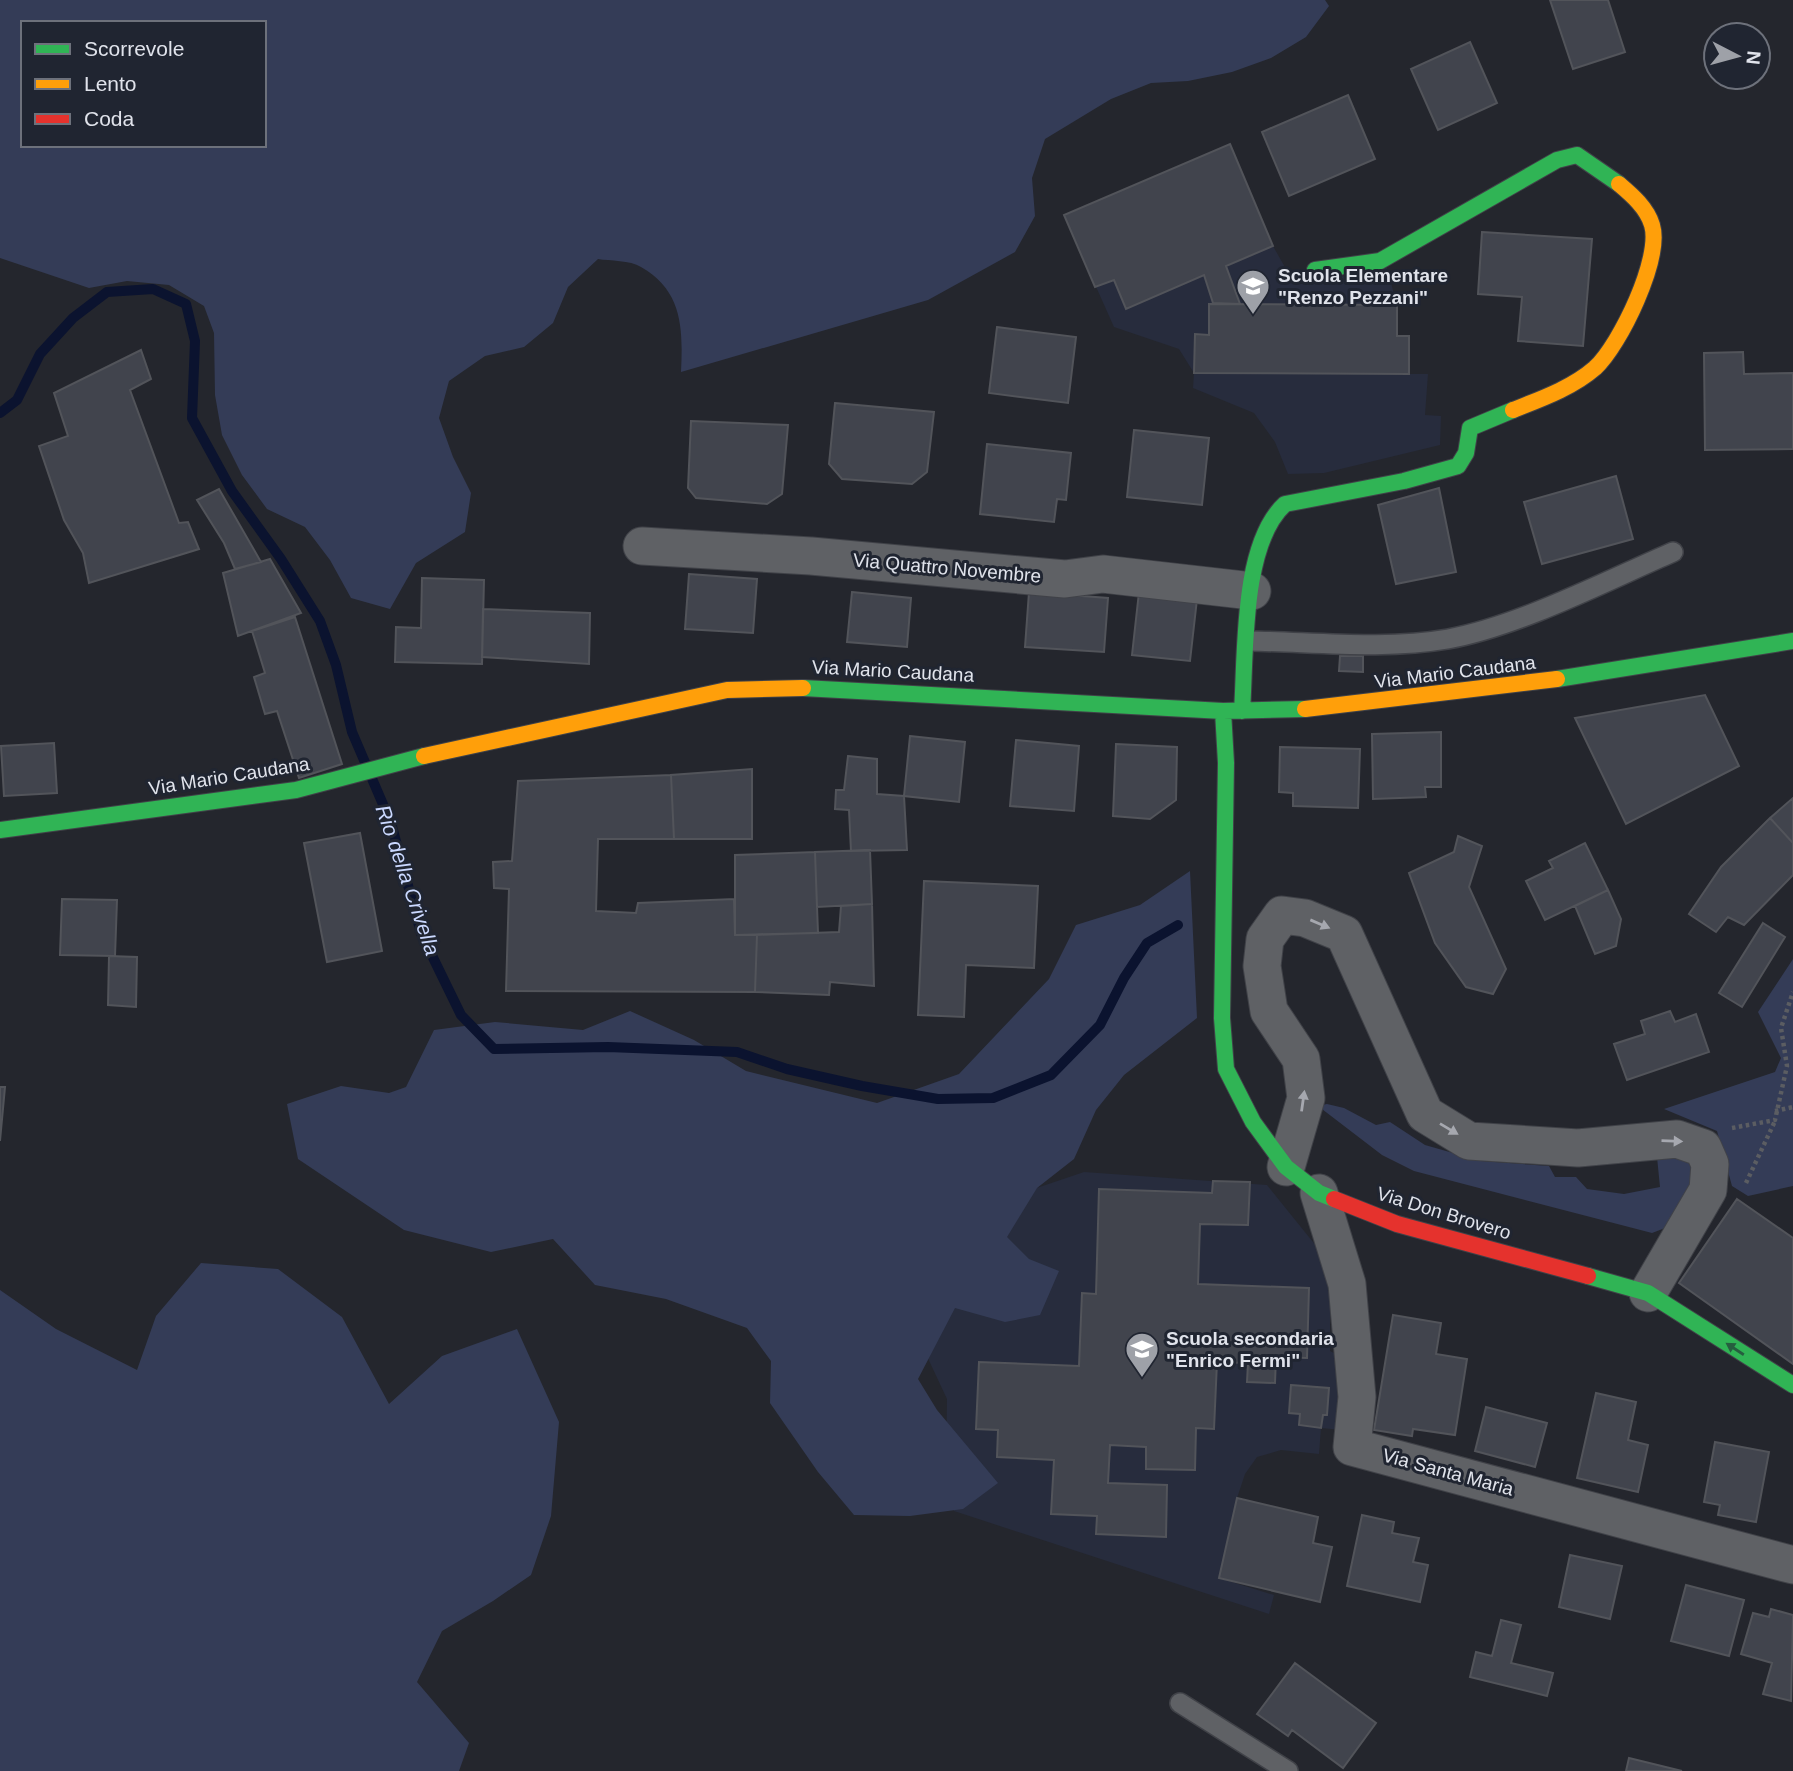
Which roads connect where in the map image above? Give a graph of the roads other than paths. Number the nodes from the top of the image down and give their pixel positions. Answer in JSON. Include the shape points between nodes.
{"nodes":[{"id":1,"x":1315,"y":270,"type":"dead end"},
{"id":2,"x":642,"y":546,"type":"dead end"},
{"id":3,"x":1673,"y":552,"type":"dead end"},
{"id":4,"x":1252,"y":591,"type":"junction"},
{"id":5,"x":1249,"y":641,"type":"junction"},
{"id":6,"x":1793,"y":641,"type":"edge"},
{"id":7,"x":1223,"y":711,"type":"junction"},
{"id":8,"x":1242,"y":711,"type":"junction"},
{"id":9,"x":0,"y":830,"type":"edge"},
{"id":10,"x":1286,"y":1167,"type":"junction"},
{"id":11,"x":1320,"y":1193,"type":"junction"},
{"id":12,"x":1648,"y":1293,"type":"junction"},
{"id":13,"x":1793,"y":1385,"type":"edge"},
{"id":14,"x":1793,"y":1565,"type":"edge"},
{"id":15,"x":1180,"y":1703,"type":"dead end"},
{"id":16,"x":1288,"y":1771,"type":"edge"}],
"edges":[{"from":1,"to":4,"type":"street","via":[[1381,261],[1556,160],[1577,155],[1613,178],[1654,228],[1654,250],[1601,361],[1573,383],[1470,428],[1466,453],[1458,466],[1285,504],[1271,516],[1262,538]]},
{"from":2,"to":4,"type":"street","name":"Via Quattro Novembre","via":[[1065,579],[1103,574]]},
{"from":3,"to":5,"type":"lane","via":[[1527,615],[1448,639]]},
{"from":4,"to":5,"type":"street"},
{"from":5,"to":8,"type":"street"},
{"from":6,"to":8,"type":"street","name":"Via Mario Caudana","via":[[1540,682],[1332,708]]},
{"from":7,"to":8,"type":"street","name":"Via Mario Caudana"},
{"from":7,"to":9,"type":"street","name":"Via Mario Caudana","via":[[794,687],[727,690],[459,747],[296,790]]},
{"from":7,"to":10,"type":"street","name":"Via Don Brovero","via":[[1222,1018],[1226,1069],[1252,1122]]},
{"from":10,"to":11,"type":"street","name":"Via Don Brovero"},
{"from":10,"to":12,"type":"street","one_way":true,"via":[[1306,1098],[1301,1059],[1269,1011],[1262,966],[1265,939],[1282,915],[1305,918],[1344,934],[1424,1114],[1469,1142],[1578,1148],[1677,1139],[1703,1148],[1710,1164],[1708,1190]]},
{"from":11,"to":12,"type":"street","name":"Via Don Brovero","via":[[1396,1224]]},
{"from":11,"to":14,"type":"street","name":"Via Santa Maria","via":[[1347,1284],[1357,1397],[1352,1447]]},
{"from":13,"to":12,"type":"street","name":"Via Don Brovero","one_way":true},
{"from":15,"to":16,"type":"lane"}]}
